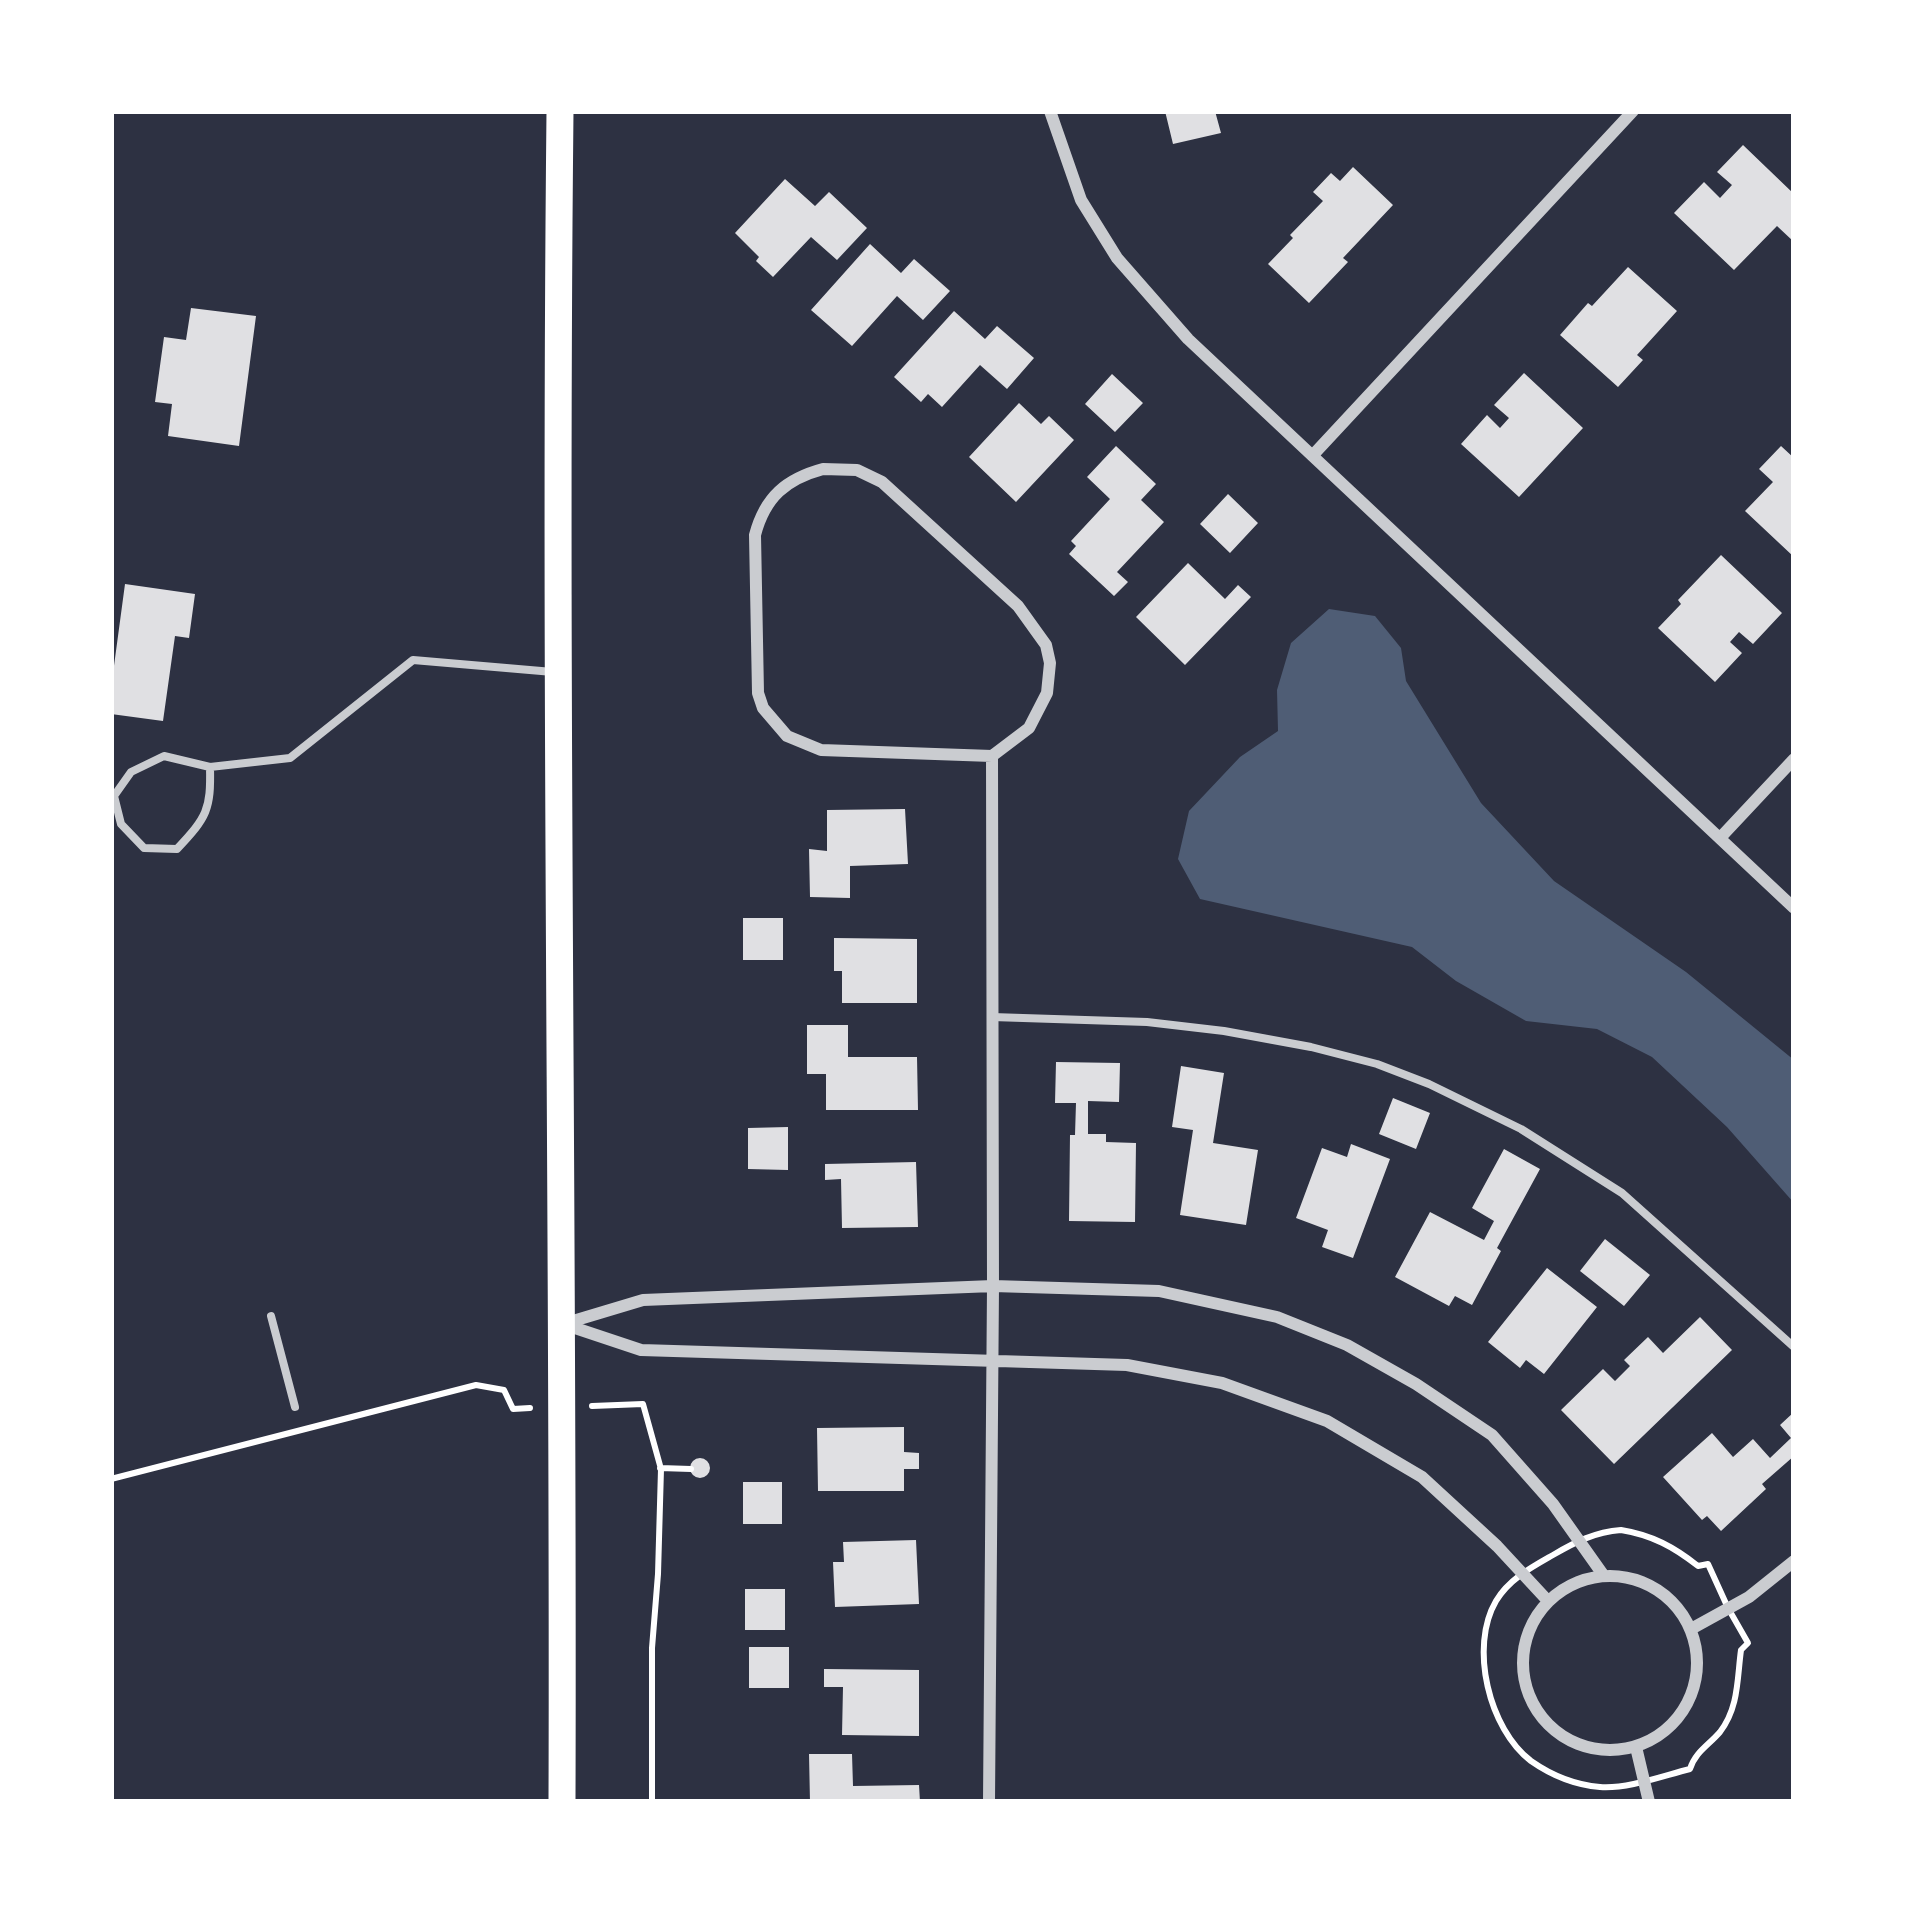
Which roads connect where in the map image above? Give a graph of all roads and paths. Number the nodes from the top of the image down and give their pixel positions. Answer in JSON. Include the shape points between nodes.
{"nodes":[{"id":1,"x":560,"y":111,"type":"edge"},
{"id":2,"x":1050,"y":111,"type":"edge"},
{"id":3,"x":1633,"y":111,"type":"edge"},
{"id":4,"x":1313,"y":455,"type":"junction"},
{"id":5,"x":560,"y":673,"type":"junction"},
{"id":6,"x":992,"y":757,"type":"junction"},
{"id":7,"x":1794,"y":758,"type":"edge"},
{"id":8,"x":210,"y":767,"type":"junction"},
{"id":9,"x":1720,"y":838,"type":"junction"},
{"id":10,"x":1794,"y":908,"type":"edge"},
{"id":11,"x":990,"y":1017,"type":"junction"},
{"id":12,"x":993,"y":1286,"type":"junction"},
{"id":13,"x":271,"y":1316,"type":"dead end"},
{"id":14,"x":563,"y":1324,"type":"junction"},
{"id":15,"x":1794,"y":1347,"type":"edge"},
{"id":16,"x":992,"y":1362,"type":"junction"},
{"id":17,"x":643,"y":1404,"type":"dead end"},
{"id":18,"x":296,"y":1407,"type":"dead end"},
{"id":19,"x":513,"y":1409,"type":"dead end"},
{"id":20,"x":660,"y":1468,"type":"junction"},
{"id":21,"x":691,"y":1469,"type":"dead end"},
{"id":22,"x":111,"y":1479,"type":"edge"},
{"id":23,"x":1579,"y":1540,"type":"junction"},
{"id":24,"x":1794,"y":1562,"type":"edge"},
{"id":25,"x":1521,"y":1572,"type":"junction"},
{"id":26,"x":1604,"y":1576,"type":"junction"},
{"id":27,"x":1548,"y":1600,"type":"junction"},
{"id":28,"x":1728,"y":1608,"type":"junction"},
{"id":29,"x":1691,"y":1629,"type":"junction"},
{"id":30,"x":1636,"y":1748,"type":"junction"},
{"id":31,"x":1645,"y":1781,"type":"junction"},
{"id":32,"x":562,"y":1802,"type":"edge"},
{"id":33,"x":652,"y":1802,"type":"edge"},
{"id":34,"x":989,"y":1802,"type":"edge"},
{"id":35,"x":1649,"y":1802,"type":"edge"}],
"edges":[{"from":1,"to":5,"type":"main road"},
{"from":2,"to":4,"type":"street","via":[[1081,200],[1117,258],[1188,339]]},
{"from":3,"to":4,"type":"street"},
{"from":4,"to":9,"type":"street"},
{"from":5,"to":8,"type":"lane","via":[[413,660],[290,758]]},
{"from":5,"to":14,"type":"main road"},
{"from":6,"to":6,"type":"street","via":[[821,750],[787,736],[763,708],[755,535],[771,497],[802,475],[857,470],[882,482],[1018,606],[1046,645],[1048,693],[1030,728]]},
{"from":6,"to":11,"type":"street"},
{"from":7,"to":9,"type":"street"},
{"from":8,"to":8,"type":"lane","via":[[164,756],[131,772],[114,796],[121,824],[144,848],[177,849],[211,804]]},
{"from":9,"to":10,"type":"street"},
{"from":11,"to":12,"type":"street"},
{"from":11,"to":15,"type":"lane","via":[[1224,1030],[1311,1046],[1429,1084],[1521,1129],[1622,1193]]},
{"from":12,"to":14,"type":"street","via":[[643,1300]]},
{"from":12,"to":16,"type":"street"},
{"from":12,"to":23,"type":"street","via":[[1159,1292],[1277,1317],[1347,1345],[1492,1435]]},
{"from":13,"to":18,"type":"lane"},
{"from":14,"to":16,"type":"street","via":[[641,1350]]},
{"from":14,"to":32,"type":"main road"},
{"from":16,"to":25,"type":"street","via":[[1127,1365],[1222,1383],[1327,1421],[1422,1477]]},
{"from":16,"to":34,"type":"street"},
{"from":17,"to":20,"type":"path"},
{"from":19,"to":22,"type":"path","via":[[504,1390],[476,1384]]},
{"from":20,"to":21,"type":"path"},
{"from":20,"to":33,"type":"path"},
{"from":23,"to":25,"type":"path"},
{"from":23,"to":26,"type":"street"},
{"from":23,"to":28,"type":"path","via":[[1621,1529],[1655,1538],[1698,1566],[1708,1564]]},
{"from":24,"to":28,"type":"street"},
{"from":25,"to":27,"type":"street"},
{"from":25,"to":31,"type":"path","via":[[1496,1601],[1485,1636],[1484,1677],[1504,1730],[1529,1760],[1568,1781]]},
{"from":26,"to":27,"type":"street"},
{"from":26,"to":29,"type":"street","via":[[1639,1581],[1670,1599]]},
{"from":27,"to":30,"type":"street","via":[[1522,1661],[1528,1694],[1545,1722],[1571,1742],[1603,1751]]},
{"from":28,"to":29,"type":"street"},
{"from":28,"to":31,"type":"path","via":[[1748,1643],[1722,1730],[1690,1769]]},
{"from":29,"to":30,"type":"street","via":[[1698,1657],[1683,1713]]},
{"from":30,"to":31,"type":"street"},
{"from":31,"to":35,"type":"street"}]}
